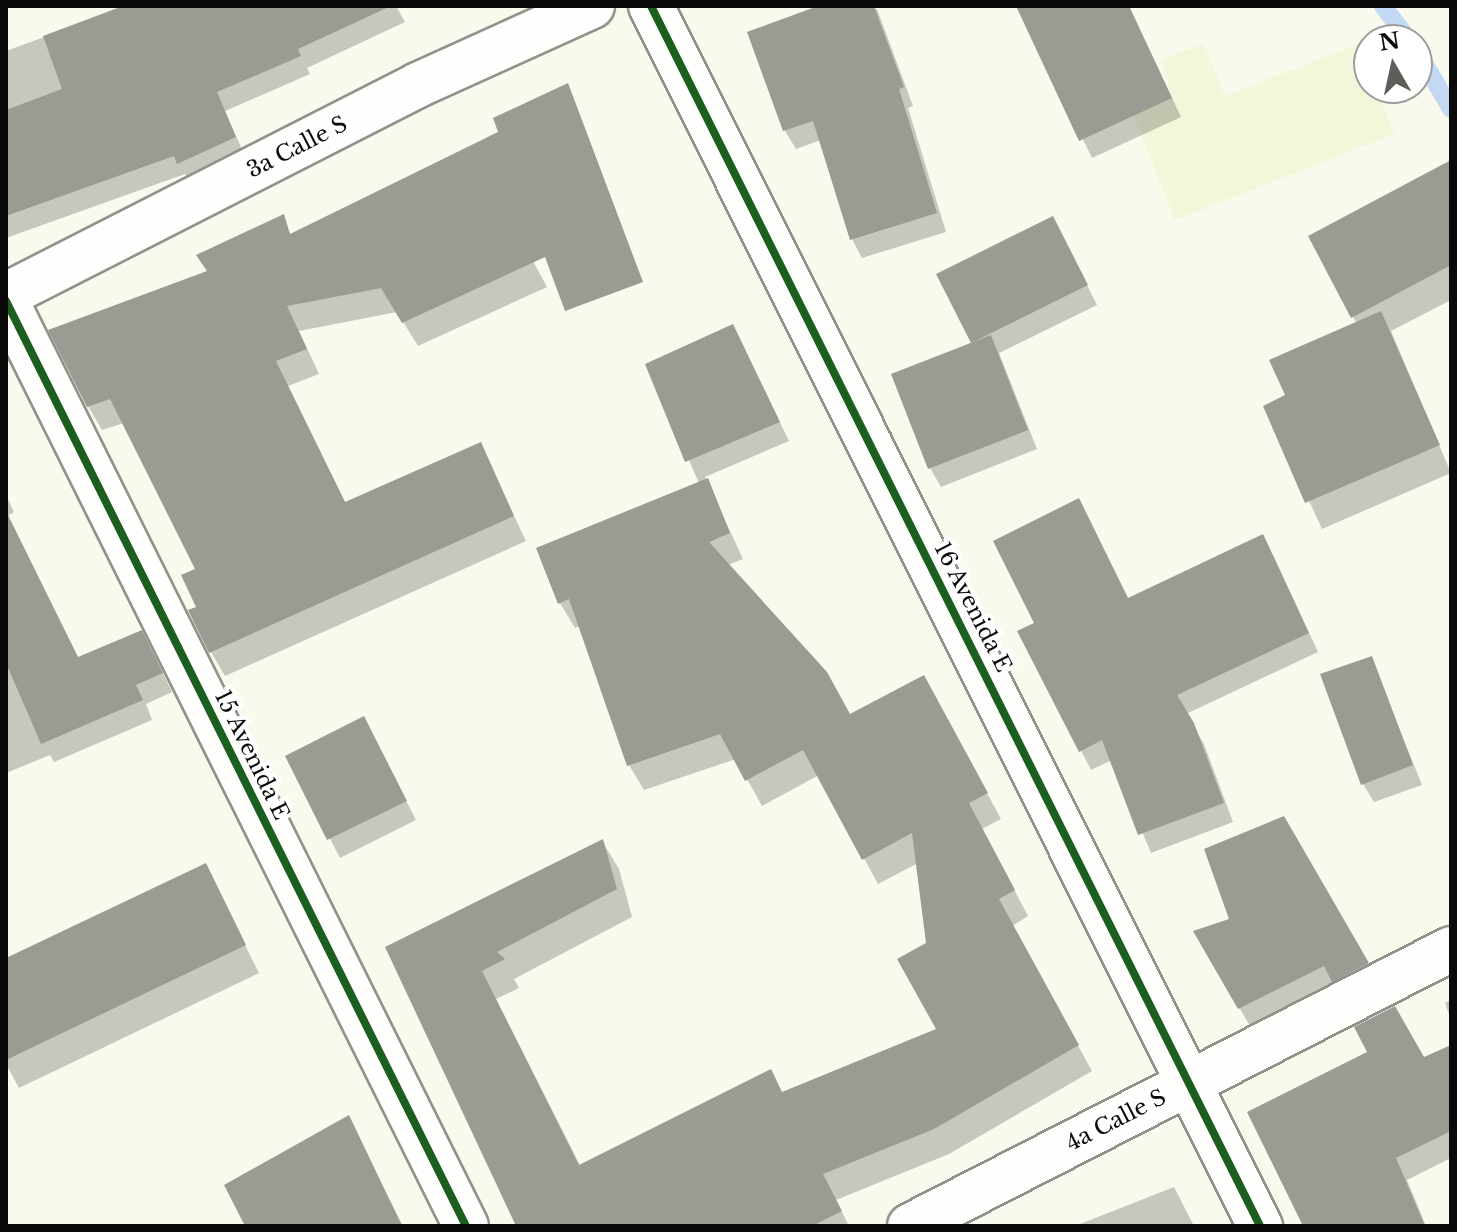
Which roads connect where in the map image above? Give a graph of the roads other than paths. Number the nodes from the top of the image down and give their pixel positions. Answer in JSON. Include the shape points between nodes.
{"nodes":[{"id":1,"x":592,"y":6,"type":"edge"},
{"id":2,"x":651,"y":6,"type":"edge"},
{"id":3,"x":6,"y":298,"type":"edge"},
{"id":4,"x":1451,"y":949,"type":"edge"},
{"id":5,"x":1191,"y":1081,"type":"junction"},
{"id":6,"x":466,"y":1226,"type":"edge"},
{"id":7,"x":910,"y":1226,"type":"edge"},
{"id":8,"x":1260,"y":1226,"type":"edge"}],
"edges":[{"from":1,"to":3,"type":"street","name":"3a Calle S","via":[[418,85]]},
{"from":2,"to":5,"type":"street","name":"16 Avenida E"},
{"from":3,"to":6,"type":"street","name":"15 Avenida E"},
{"from":4,"to":5,"type":"street","name":"4a Calle S"},
{"from":5,"to":7,"type":"street","name":"4a Calle S"},
{"from":5,"to":8,"type":"street","name":"16 Avenida E"}]}
